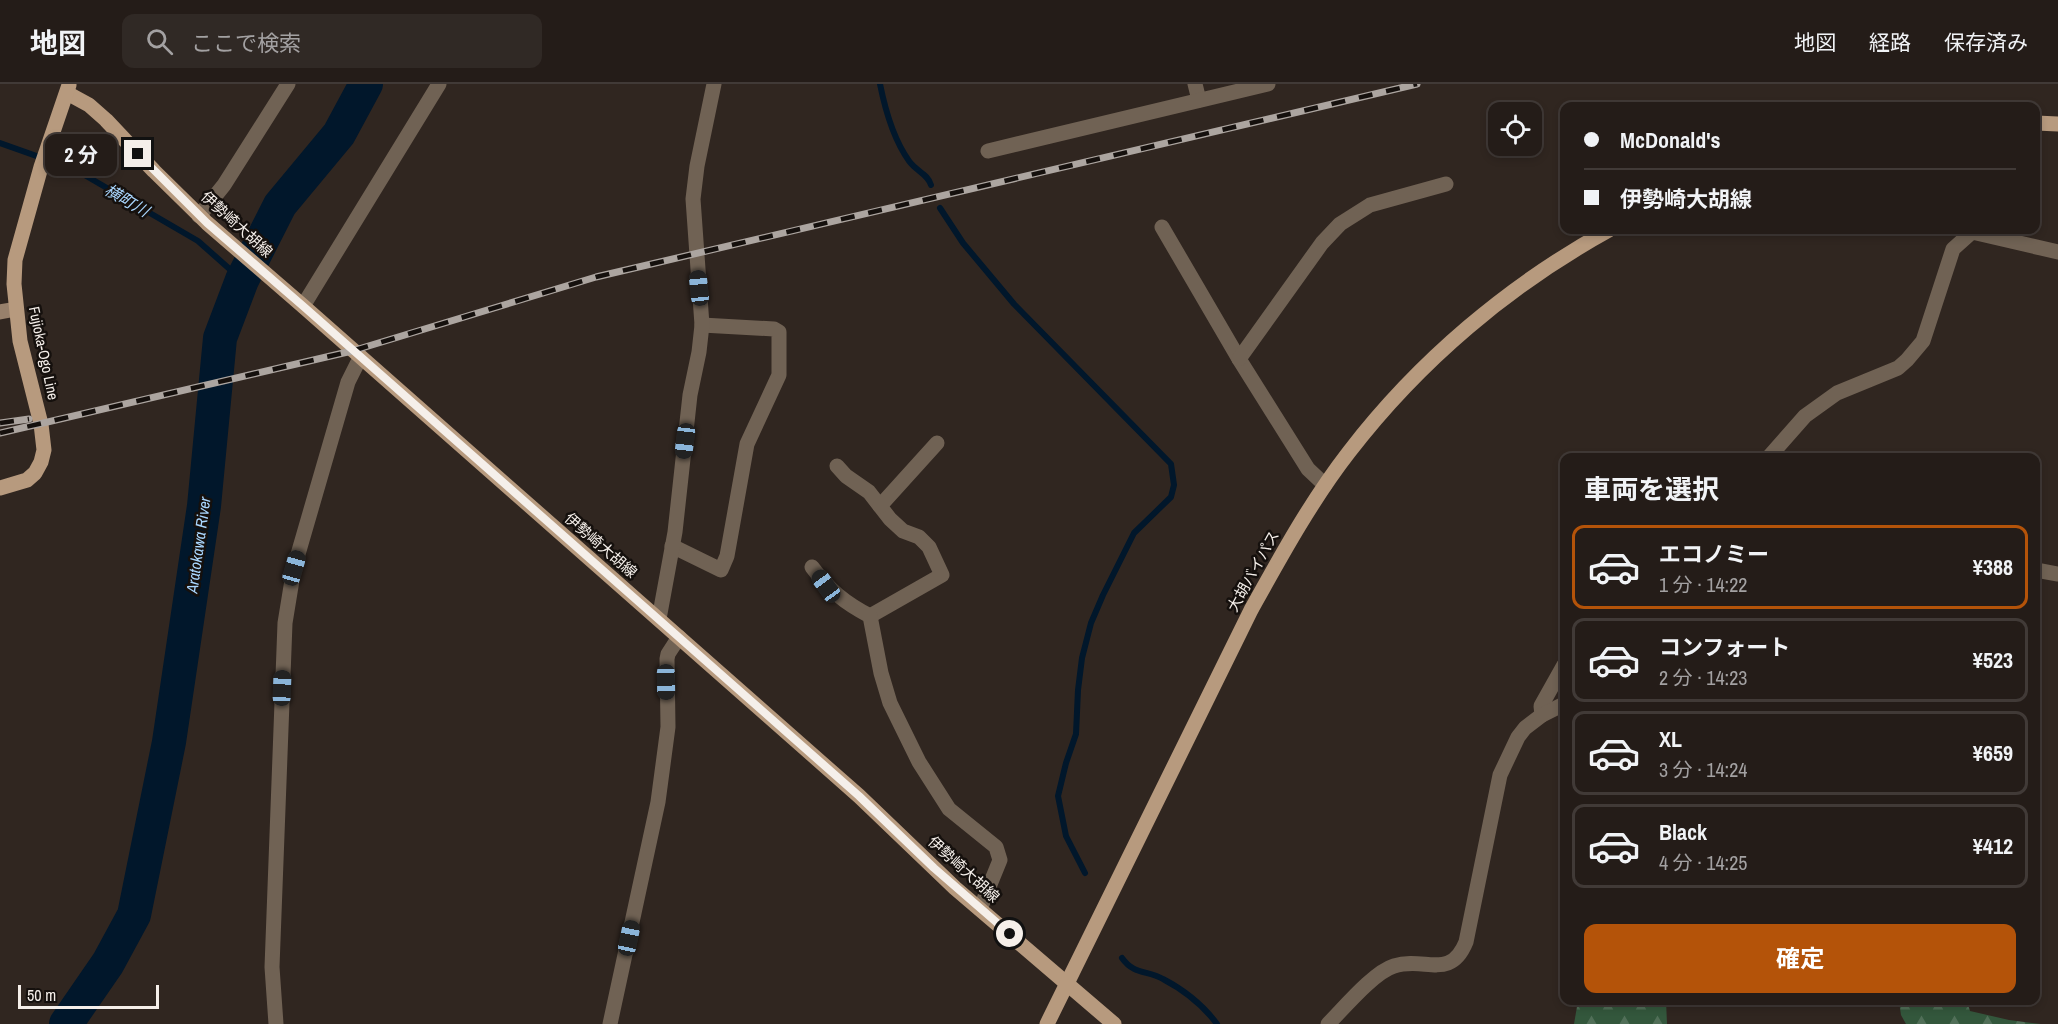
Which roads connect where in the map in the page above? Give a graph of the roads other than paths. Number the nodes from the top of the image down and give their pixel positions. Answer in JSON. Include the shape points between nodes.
{"nodes":[{"id":1,"x":288,"y":84,"type":"edge"},
{"id":2,"x":439,"y":84,"type":"edge"},
{"id":3,"x":714,"y":84,"type":"edge"},
{"id":4,"x":1195,"y":84,"type":"edge"},
{"id":5,"x":1268,"y":84,"type":"edge"},
{"id":6,"x":68,"y":88,"type":"edge"},
{"id":7,"x":1198,"y":100,"type":"junction"},
{"id":8,"x":2040,"y":123,"type":"edge"},
{"id":9,"x":2058,"y":124,"type":"edge"},
{"id":10,"x":988,"y":151,"type":"dead end"},
{"id":11,"x":1446,"y":184,"type":"dead end"},
{"id":12,"x":203,"y":220,"type":"junction"},
{"id":13,"x":1162,"y":227,"type":"dead end"},
{"id":14,"x":1603,"y":234,"type":"edge"},
{"id":15,"x":1970,"y":234,"type":"edge"},
{"id":16,"x":1981,"y":234,"type":"edge"},
{"id":17,"x":2058,"y":252,"type":"edge"},
{"id":18,"x":300,"y":304,"type":"junction"},
{"id":19,"x":16,"y":309,"type":"junction"},
{"id":20,"x":0,"y":312,"type":"edge"},
{"id":21,"x":702,"y":325,"type":"junction"},
{"id":22,"x":360,"y":358,"type":"junction"},
{"id":23,"x":1239,"y":359,"type":"junction"},
{"id":24,"x":937,"y":443,"type":"dead end"},
{"id":25,"x":1772,"y":453,"type":"edge"},
{"id":26,"x":837,"y":466,"type":"dead end"},
{"id":27,"x":1325,"y":485,"type":"junction"},
{"id":28,"x":0,"y":488,"type":"edge"},
{"id":29,"x":880,"y":506,"type":"junction"},
{"id":30,"x":672,"y":546,"type":"junction"},
{"id":31,"x":812,"y":567,"type":"dead end"},
{"id":32,"x":2040,"y":571,"type":"edge"},
{"id":33,"x":2058,"y":574,"type":"edge"},
{"id":34,"x":870,"y":616,"type":"junction"},
{"id":35,"x":659,"y":619,"type":"junction"},
{"id":36,"x":679,"y":637,"type":"junction"},
{"id":37,"x":1560,"y":672,"type":"edge"},
{"id":38,"x":1560,"y":706,"type":"edge"},
{"id":39,"x":1542,"y":716,"type":"junction"},
{"id":40,"x":980,"y":909,"type":"junction"},
{"id":41,"x":1068,"y":983,"type":"junction"},
{"id":42,"x":276,"y":1024,"type":"edge"},
{"id":43,"x":609,"y":1024,"type":"edge"},
{"id":44,"x":1047,"y":1024,"type":"edge"},
{"id":45,"x":1114,"y":1024,"type":"edge"},
{"id":46,"x":1328,"y":1024,"type":"edge"}],
"edges":[{"from":1,"to":12,"type":"street"},
{"from":2,"to":18,"type":"street"},
{"from":3,"to":21,"type":"street","via":[[693,200]]},
{"from":4,"to":7,"type":"street"},
{"from":5,"to":7,"type":"street"},
{"from":6,"to":12,"type":"main road","name":"伊勢崎大胡線","via":[[106,120]]},
{"from":6,"to":19,"type":"main road","name":"Fujioka-Ogo Line","via":[[15,260]]},
{"from":7,"to":10,"type":"street"},
{"from":8,"to":9,"type":"main road"},
{"from":11,"to":23,"type":"street","via":[[1370,205],[1340,224]]},
{"from":12,"to":18,"type":"main road","name":"伊勢崎大胡線"},
{"from":13,"to":23,"type":"street"},
{"from":14,"to":27,"type":"main road","name":"大胡バイパス","via":[[1515,289],[1444,349],[1370,426]]},
{"from":15,"to":25,"type":"street","via":[[1953,249],[1923,341],[1907,360],[1899,368],[1837,393],[1805,416]]},
{"from":16,"to":17,"type":"street"},
{"from":18,"to":22,"type":"main road","name":"伊勢崎大胡線"},
{"from":19,"to":20,"type":"main road"},
{"from":19,"to":28,"type":"main road","name":"Fujioka-Ogo Line","via":[[44,450],[35,473],[27,480]]},
{"from":21,"to":30,"type":"street"},
{"from":21,"to":30,"type":"street","via":[[779,332],[779,375],[747,444],[727,556],[721,570]]},
{"from":22,"to":35,"type":"main road","name":"伊勢崎大胡線"},
{"from":22,"to":42,"type":"street","via":[[348,382],[294,568],[285,623],[272,967]]},
{"from":23,"to":27,"type":"street","via":[[1308,469]]},
{"from":24,"to":29,"type":"street"},
{"from":26,"to":29,"type":"street"},
{"from":27,"to":41,"type":"main road","name":"大胡バイパス","via":[[1251,610]]},
{"from":29,"to":34,"type":"street","via":[[903,531],[919,537],[929,547],[942,575]]},
{"from":30,"to":35,"type":"street"},
{"from":31,"to":34,"type":"street","via":[[826,586],[851,607]]},
{"from":32,"to":33,"type":"street"},
{"from":34,"to":40,"type":"street","via":[[890,703],[919,762],[949,809],[996,847],[1000,860]]},
{"from":35,"to":36,"type":"main road","name":"伊勢崎大胡線"},
{"from":36,"to":40,"type":"main road","name":"伊勢崎大胡線"},
{"from":36,"to":43,"type":"street","via":[[667,659],[668,727],[658,802]]},
{"from":37,"to":39,"type":"street","via":[[1541,706]]},
{"from":38,"to":39,"type":"street"},
{"from":39,"to":46,"type":"street","via":[[1518,737],[1500,775],[1460,956],[1437,965],[1393,966],[1365,986]]},
{"from":40,"to":41,"type":"main road","name":"伊勢崎大胡線"},
{"from":41,"to":44,"type":"main road","name":"大胡バイパス"},
{"from":41,"to":45,"type":"main road","name":"伊勢崎大胡線"}]}
